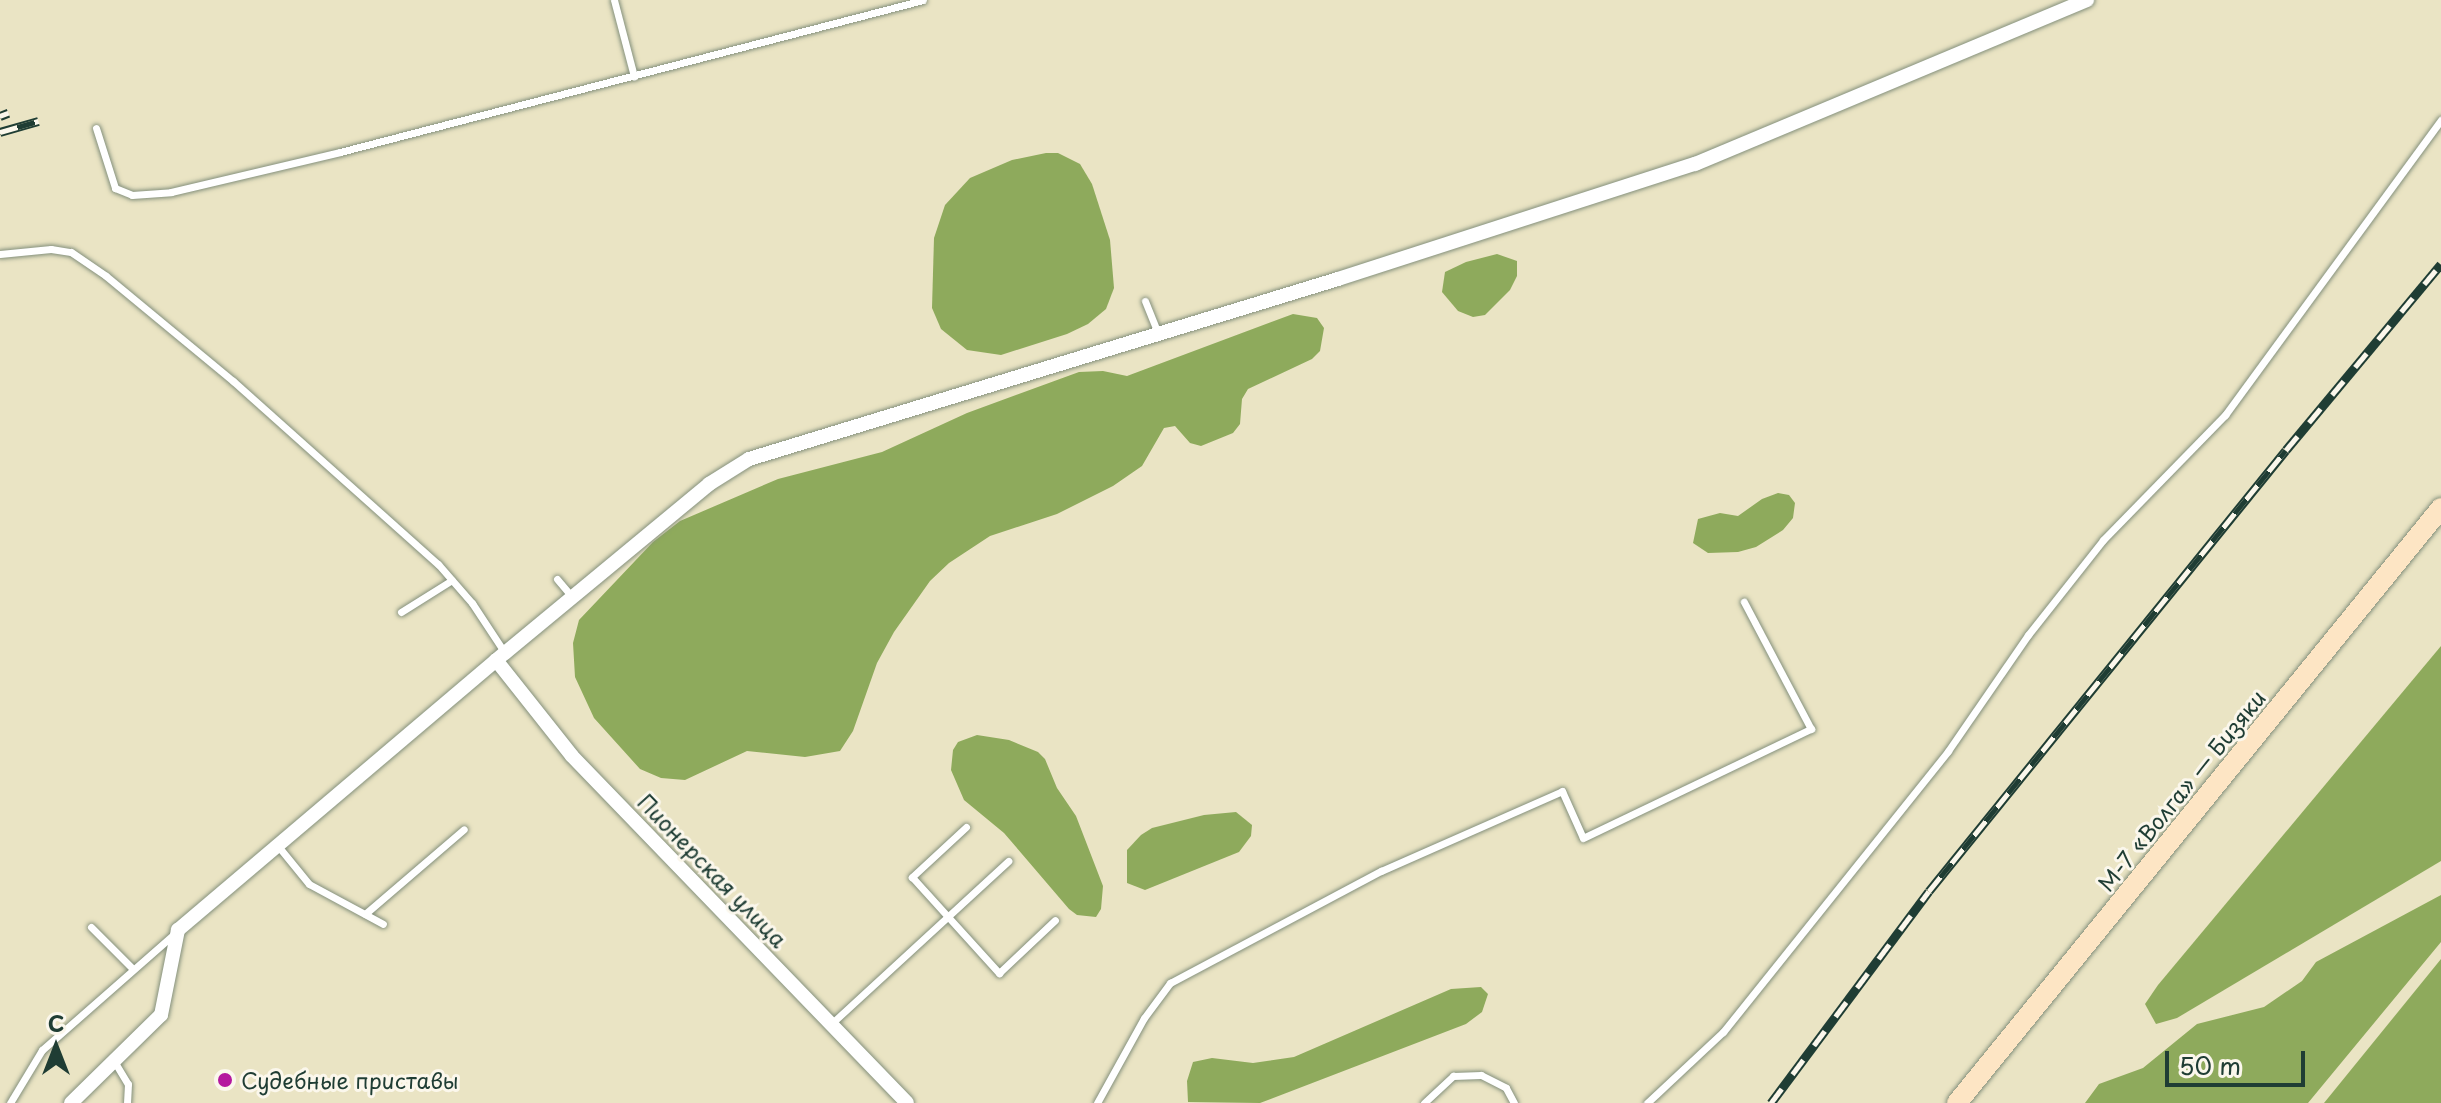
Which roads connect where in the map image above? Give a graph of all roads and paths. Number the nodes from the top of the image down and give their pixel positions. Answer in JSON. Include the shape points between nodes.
{"nodes":[{"id":1,"x":614,"y":0,"type":"edge"},
{"id":2,"x":923,"y":0,"type":"edge"},
{"id":3,"x":2087,"y":0,"type":"edge"},
{"id":4,"x":634,"y":76,"type":"junction"},
{"id":5,"x":2441,"y":120,"type":"edge"},
{"id":6,"x":96,"y":128,"type":"dead end"},
{"id":7,"x":0,"y":254,"type":"edge"},
{"id":8,"x":1145,"y":301,"type":"dead end"},
{"id":9,"x":1158,"y":334,"type":"junction"},
{"id":10,"x":2441,"y":508,"type":"edge"},
{"id":11,"x":557,"y":579,"type":"dead end"},
{"id":12,"x":452,"y":580,"type":"junction"},
{"id":13,"x":572,"y":597,"type":"junction"},
{"id":14,"x":1744,"y":602,"type":"dead end"},
{"id":15,"x":401,"y":612,"type":"dead end"},
{"id":16,"x":501,"y":656,"type":"junction"},
{"id":17,"x":966,"y":827,"type":"dead end"},
{"id":18,"x":464,"y":829,"type":"dead end"},
{"id":19,"x":278,"y":845,"type":"junction"},
{"id":20,"x":1008,"y":861,"type":"dead end"},
{"id":21,"x":365,"y":914,"type":"junction"},
{"id":22,"x":948,"y":916,"type":"junction"},
{"id":23,"x":1055,"y":920,"type":"dead end"},
{"id":24,"x":383,"y":924,"type":"dead end"},
{"id":25,"x":91,"y":927,"type":"dead end"},
{"id":26,"x":178,"y":930,"type":"junction"},
{"id":27,"x":133,"y":969,"type":"junction"},
{"id":28,"x":831,"y":1024,"type":"junction"},
{"id":29,"x":114,"y":1061,"type":"junction"},
{"id":30,"x":10,"y":1103,"type":"edge"},
{"id":31,"x":71,"y":1103,"type":"edge"},
{"id":32,"x":127,"y":1103,"type":"edge"},
{"id":33,"x":907,"y":1103,"type":"edge"},
{"id":34,"x":1097,"y":1103,"type":"edge"},
{"id":35,"x":1424,"y":1103,"type":"edge"},
{"id":36,"x":1514,"y":1103,"type":"edge"},
{"id":37,"x":1647,"y":1103,"type":"edge"},
{"id":38,"x":1957,"y":1103,"type":"edge"}],
"edges":[{"from":1,"to":4,"type":"lane"},
{"from":2,"to":4,"type":"lane"},
{"from":3,"to":9,"type":"street","via":[[1695,164]]},
{"from":4,"to":6,"type":"lane","via":[[171,192],[132,195],[115,188]]},
{"from":5,"to":37,"type":"lane","via":[[2225,415],[2103,540],[2028,635],[1948,751],[1723,1032]]},
{"from":7,"to":12,"type":"lane","via":[[71,252],[106,276],[233,381]]},
{"from":8,"to":9,"type":"lane"},
{"from":9,"to":13,"type":"street","via":[[749,459],[709,484]]},
{"from":10,"to":38,"type":"main road","name":"М-7 «Волга» — Бизяки"},
{"from":11,"to":13,"type":"lane"},
{"from":12,"to":15,"type":"lane"},
{"from":12,"to":16,"type":"lane"},
{"from":13,"to":16,"type":"street"},
{"from":14,"to":34,"type":"lane","via":[[1811,729],[1583,838],[1562,791],[1381,871],[1170,983],[1144,1018]]},
{"from":16,"to":19,"type":"street"},
{"from":16,"to":28,"type":"street","name":"Пионерская улица","via":[[572,756]]},
{"from":17,"to":22,"type":"lane","via":[[912,877]]},
{"from":18,"to":21,"type":"lane"},
{"from":19,"to":21,"type":"lane","via":[[309,884]]},
{"from":19,"to":26,"type":"street"},
{"from":20,"to":22,"type":"lane"},
{"from":21,"to":24,"type":"lane"},
{"from":22,"to":23,"type":"lane","via":[[999,973]]},
{"from":22,"to":28,"type":"lane"},
{"from":25,"to":27,"type":"lane"},
{"from":26,"to":27,"type":"lane"},
{"from":26,"to":29,"type":"street","via":[[161,1015]]},
{"from":27,"to":30,"type":"lane","via":[[42,1050]]},
{"from":28,"to":33,"type":"street","name":"Пионерская улица"},
{"from":29,"to":31,"type":"street"},
{"from":29,"to":32,"type":"lane","via":[[128,1084]]},
{"from":35,"to":36,"type":"lane","via":[[1453,1076],[1481,1075],[1506,1088]]}]}
